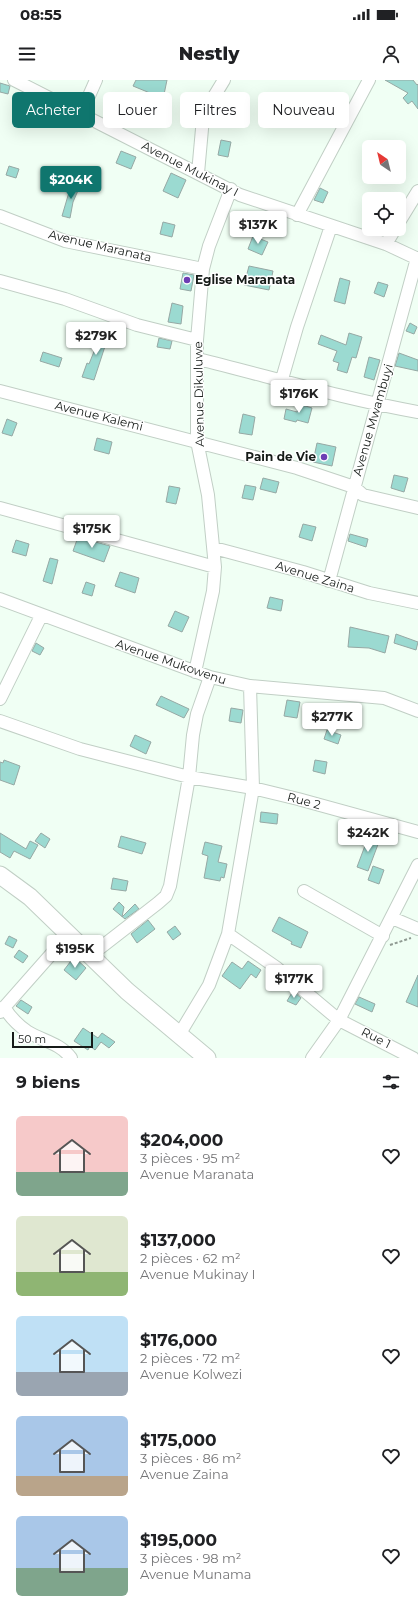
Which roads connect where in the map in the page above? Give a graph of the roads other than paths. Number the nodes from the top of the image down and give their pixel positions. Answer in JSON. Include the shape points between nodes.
{"nodes":[{"id":1,"x":14,"y":80,"type":"edge"},
{"id":2,"x":96,"y":80,"type":"edge"},
{"id":3,"x":224,"y":80,"type":"edge"},
{"id":4,"x":369,"y":80,"type":"edge"},
{"id":5,"x":38,"y":92,"type":"edge"},
{"id":6,"x":91,"y":92,"type":"edge"},
{"id":7,"x":95,"y":121,"type":"edge"},
{"id":8,"x":198,"y":173,"type":"junction"},
{"id":9,"x":231,"y":189,"type":"junction"},
{"id":10,"x":418,"y":191,"type":"edge"},
{"id":11,"x":406,"y":211,"type":"edge"},
{"id":12,"x":297,"y":215,"type":"junction"},
{"id":13,"x":0,"y":216,"type":"edge"},
{"id":14,"x":331,"y":226,"type":"junction"},
{"id":15,"x":391,"y":236,"type":"edge"},
{"id":16,"x":386,"y":244,"type":"junction"},
{"id":17,"x":418,"y":259,"type":"edge"},
{"id":18,"x":203,"y":269,"type":"junction"},
{"id":19,"x":0,"y":280,"type":"edge"},
{"id":20,"x":197,"y":340,"type":"junction"},
{"id":21,"x":198,"y":360,"type":"junction"},
{"id":22,"x":282,"y":379,"type":"junction"},
{"id":23,"x":0,"y":391,"type":"edge"},
{"id":24,"x":377,"y":405,"type":"junction"},
{"id":25,"x":418,"y":412,"type":"edge"},
{"id":26,"x":197,"y":441,"type":"junction"},
{"id":27,"x":354,"y":488,"type":"junction"},
{"id":28,"x":0,"y":508,"type":"edge"},
{"id":29,"x":418,"y":508,"type":"edge"},
{"id":30,"x":214,"y":548,"type":"junction"},
{"id":31,"x":215,"y":567,"type":"junction"},
{"id":32,"x":328,"y":581,"type":"junction"},
{"id":33,"x":0,"y":599,"type":"edge"},
{"id":34,"x":418,"y":603,"type":"edge"},
{"id":35,"x":41,"y":616,"type":"junction"},
{"id":36,"x":195,"y":672,"type":"junction"},
{"id":37,"x":210,"y":677,"type":"junction"},
{"id":38,"x":250,"y":686,"type":"junction"},
{"id":39,"x":0,"y":699,"type":"edge"},
{"id":40,"x":418,"y":711,"type":"edge"},
{"id":41,"x":0,"y":721,"type":"edge"},
{"id":42,"x":190,"y":778,"type":"junction"},
{"id":43,"x":253,"y":788,"type":"junction"},
{"id":44,"x":418,"y":832,"type":"edge"},
{"id":45,"x":418,"y":865,"type":"edge"},
{"id":46,"x":0,"y":875,"type":"edge"},
{"id":47,"x":304,"y":892,"type":"dead end"},
{"id":48,"x":392,"y":918,"type":"junction"},
{"id":49,"x":418,"y":929,"type":"edge"},
{"id":50,"x":69,"y":934,"type":"junction"},
{"id":51,"x":228,"y":934,"type":"junction"},
{"id":52,"x":383,"y":936,"type":"junction"},
{"id":53,"x":91,"y":955,"type":"junction"},
{"id":54,"x":2,"y":1010,"type":"edge"},
{"id":55,"x":339,"y":1020,"type":"junction"},
{"id":56,"x":179,"y":1035,"type":"junction"},
{"id":57,"x":71,"y":1058,"type":"edge"},
{"id":58,"x":207,"y":1058,"type":"edge"},
{"id":59,"x":312,"y":1058,"type":"edge"},
{"id":60,"x":413,"y":1058,"type":"edge"}],
"edges":[{"from":1,"to":5,"type":"street","name":"Avenue Mukinay I"},
{"from":2,"to":6,"type":"street"},
{"from":3,"to":8,"type":"street","via":[[203,118]]},
{"from":4,"to":12,"type":"street"},
{"from":7,"to":8,"type":"street","name":"Avenue Mukinay I"},
{"from":8,"to":9,"type":"street","name":"Avenue Mukinay I"},
{"from":9,"to":12,"type":"street","name":"Avenue Mukinay I","via":[[240,195]]},
{"from":9,"to":18,"type":"street","name":"Avenue Dikuluwe"},
{"from":10,"to":11,"type":"street"},
{"from":12,"to":14,"type":"street","name":"Avenue Mukinay I"},
{"from":13,"to":18,"type":"street","name":"Avenue Maranata","via":[[66,241]]},
{"from":14,"to":16,"type":"street","name":"Avenue Mukinay I"},
{"from":14,"to":22,"type":"street"},
{"from":15,"to":16,"type":"street"},
{"from":16,"to":17,"type":"street","name":"Avenue Mukinay I"},
{"from":17,"to":24,"type":"street","name":"Avenue Mwambuyi"},
{"from":18,"to":20,"type":"street","name":"Avenue Dikuluwe"},
{"from":19,"to":20,"type":"street","via":[[65,299],[137,325]]},
{"from":20,"to":21,"type":"street","name":"Avenue Dikuluwe"},
{"from":21,"to":22,"type":"street"},
{"from":21,"to":26,"type":"street","name":"Avenue Dikuluwe"},
{"from":22,"to":24,"type":"street"},
{"from":23,"to":26,"type":"street","name":"Avenue Kalemi"},
{"from":24,"to":25,"type":"street"},
{"from":24,"to":27,"type":"street","name":"Avenue Mwambuyi"},
{"from":26,"to":27,"type":"street","name":"Avenue Kalemi","via":[[297,468]]},
{"from":26,"to":30,"type":"street","name":"Avenue Dikuluwe","via":[[208,495]]},
{"from":27,"to":29,"type":"street","name":"Avenue Kalemi","via":[[363,495]]},
{"from":27,"to":32,"type":"street","name":"Avenue Mwambuyi"},
{"from":28,"to":31,"type":"street"},
{"from":30,"to":31,"type":"street","name":"Avenue Dikuluwe"},
{"from":30,"to":32,"type":"street","name":"Avenue Zaina"},
{"from":31,"to":36,"type":"street","name":"Avenue Dikuluwe","via":[[213,592]]},
{"from":32,"to":34,"type":"street","name":"Avenue Zaina"},
{"from":33,"to":35,"type":"street","name":"Avenue Mukowenu"},
{"from":35,"to":36,"type":"street","name":"Avenue Mukowenu"},
{"from":35,"to":39,"type":"street"},
{"from":36,"to":37,"type":"street","name":"Avenue Mukowenu"},
{"from":37,"to":38,"type":"street","name":"Avenue Mukowenu"},
{"from":37,"to":42,"type":"street","via":[[192,735]]},
{"from":38,"to":40,"type":"street","name":"Avenue Mukowenu","via":[[384,698]]},
{"from":38,"to":43,"type":"street"},
{"from":41,"to":42,"type":"street","name":"Rue 2","via":[[80,749]]},
{"from":42,"to":43,"type":"street","name":"Rue 2"},
{"from":42,"to":53,"type":"street","via":[[179,843],[166,896]]},
{"from":43,"to":44,"type":"street","name":"Rue 2"},
{"from":43,"to":51,"type":"street"},
{"from":45,"to":48,"type":"street"},
{"from":46,"to":50,"type":"street","via":[[30,897]]},
{"from":47,"to":52,"type":"street"},
{"from":48,"to":49,"type":"street"},
{"from":48,"to":52,"type":"street"},
{"from":50,"to":53,"type":"street"},
{"from":50,"to":54,"type":"street"},
{"from":51,"to":55,"type":"street","name":"Rue 1","via":[[277,968]]},
{"from":51,"to":56,"type":"street","via":[[209,985]]},
{"from":52,"to":55,"type":"street"},
{"from":53,"to":56,"type":"street","via":[[127,991]]},
{"from":54,"to":57,"type":"street","via":[[24,1028],[56,1045]]},
{"from":55,"to":59,"type":"street"},
{"from":55,"to":60,"type":"street","name":"Rue 1"},
{"from":56,"to":58,"type":"street"}]}
